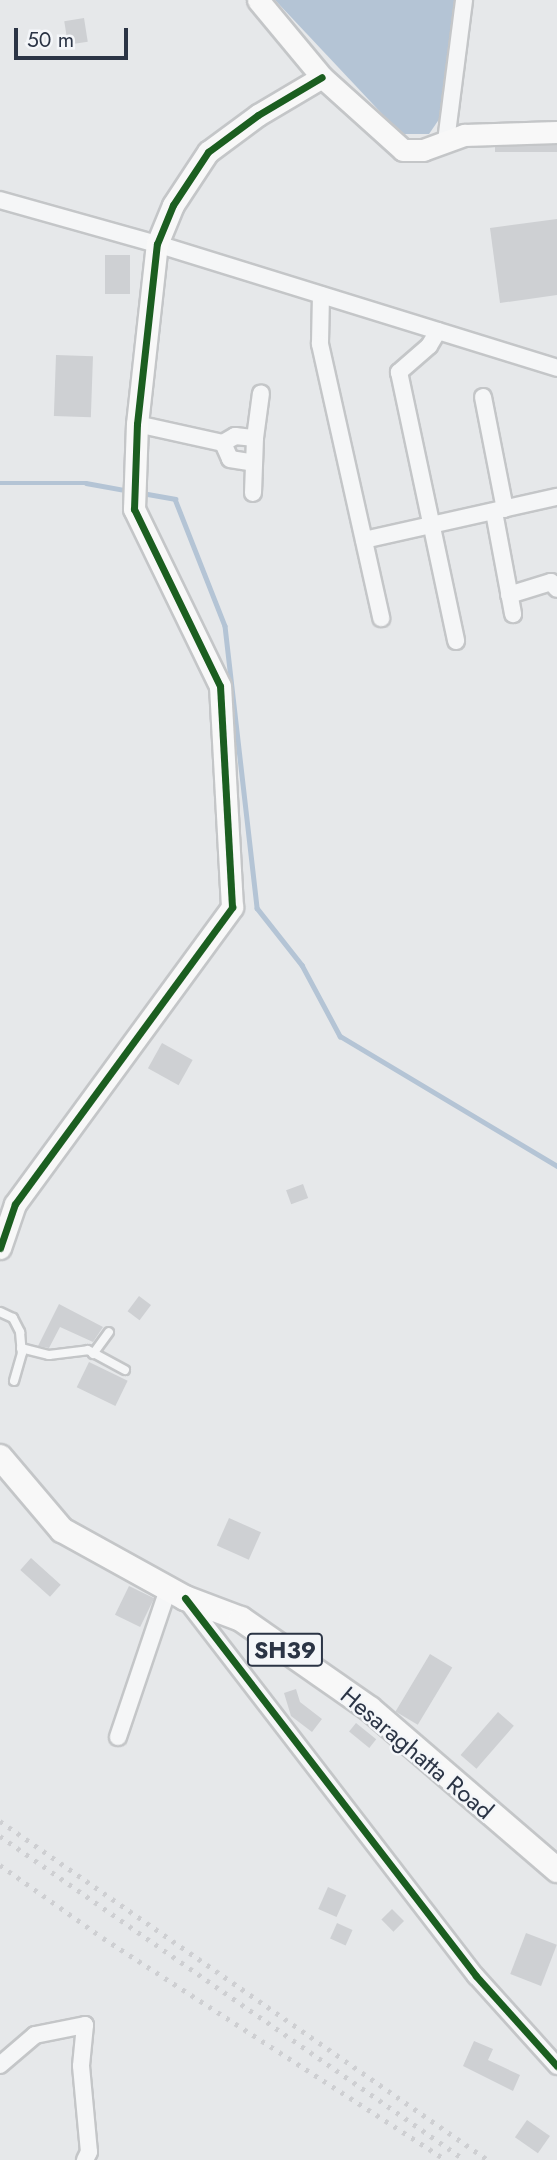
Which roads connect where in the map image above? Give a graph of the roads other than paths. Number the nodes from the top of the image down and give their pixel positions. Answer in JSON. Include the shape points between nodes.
{"nodes":[{"id":1,"x":258,"y":0,"type":"edge"},
{"id":2,"x":464,"y":0,"type":"edge"},
{"id":3,"x":322,"y":77,"type":"junction"},
{"id":4,"x":557,"y":132,"type":"edge"},
{"id":5,"x":446,"y":141,"type":"junction"},
{"id":6,"x":0,"y":200,"type":"edge"},
{"id":7,"x":157,"y":244,"type":"junction"},
{"id":8,"x":321,"y":295,"type":"junction"},
{"id":9,"x":438,"y":331,"type":"junction"},
{"id":10,"x":557,"y":368,"type":"edge"},
{"id":11,"x":261,"y":393,"type":"dead end"},
{"id":12,"x":483,"y":397,"type":"dead end"},
{"id":13,"x":137,"y":424,"type":"junction"},
{"id":14,"x":255,"y":438,"type":"junction"},
{"id":15,"x":223,"y":443,"type":"junction"},
{"id":16,"x":254,"y":463,"type":"junction"},
{"id":17,"x":253,"y":493,"type":"dead end"},
{"id":18,"x":557,"y":497,"type":"edge"},
{"id":19,"x":499,"y":510,"type":"junction"},
{"id":20,"x":433,"y":524,"type":"junction"},
{"id":21,"x":364,"y":540,"type":"junction"},
{"id":22,"x":557,"y":589,"type":"edge"},
{"id":23,"x":509,"y":595,"type":"junction"},
{"id":24,"x":513,"y":614,"type":"dead end"},
{"id":25,"x":381,"y":618,"type":"dead end"},
{"id":26,"x":456,"y":641,"type":"dead end"},
{"id":27,"x":0,"y":1248,"type":"edge"},
{"id":28,"x":0,"y":1312,"type":"edge"},
{"id":29,"x":108,"y":1332,"type":"dead end"},
{"id":30,"x":22,"y":1348,"type":"junction"},
{"id":31,"x":93,"y":1353,"type":"junction"},
{"id":32,"x":125,"y":1370,"type":"dead end"},
{"id":33,"x":14,"y":1381,"type":"dead end"},
{"id":34,"x":0,"y":1457,"type":"edge"},
{"id":35,"x":177,"y":1592,"type":"junction"},
{"id":36,"x":118,"y":1737,"type":"dead end"},
{"id":37,"x":557,"y":1870,"type":"edge"},
{"id":38,"x":0,"y":2066,"type":"edge"},
{"id":39,"x":557,"y":2066,"type":"edge"},
{"id":40,"x":85,"y":2160,"type":"edge"}],
"edges":[{"from":1,"to":3,"type":"street"},
{"from":2,"to":5,"type":"street"},
{"from":3,"to":5,"type":"street","via":[[403,150],[423,150]]},
{"from":3,"to":7,"type":"street","via":[[208,152],[173,205]]},
{"from":4,"to":5,"type":"street","via":[[464,135]]},
{"from":6,"to":7,"type":"street"},
{"from":7,"to":8,"type":"street"},
{"from":7,"to":13,"type":"street"},
{"from":8,"to":9,"type":"street"},
{"from":8,"to":21,"type":"street","via":[[320,344]]},
{"from":9,"to":10,"type":"street"},
{"from":9,"to":20,"type":"street","via":[[429,346],[399,372]]},
{"from":11,"to":14,"type":"street"},
{"from":12,"to":19,"type":"street"},
{"from":13,"to":15,"type":"street"},
{"from":13,"to":27,"type":"street","via":[[133,492],[220,686],[232,907],[15,1204]]},
{"from":14,"to":15,"type":"street","via":[[235,436]]},
{"from":14,"to":16,"type":"street"},
{"from":15,"to":16,"type":"street","via":[[230,459]]},
{"from":16,"to":17,"type":"street"},
{"from":18,"to":19,"type":"street"},
{"from":19,"to":20,"type":"street"},
{"from":19,"to":23,"type":"street"},
{"from":20,"to":21,"type":"street"},
{"from":20,"to":26,"type":"street"},
{"from":21,"to":25,"type":"street"},
{"from":22,"to":23,"type":"street","via":[[551,582]]},
{"from":23,"to":24,"type":"street"},
{"from":28,"to":30,"type":"lane","via":[[13,1318]]},
{"from":29,"to":31,"type":"lane"},
{"from":30,"to":31,"type":"lane","via":[[49,1355]]},
{"from":30,"to":33,"type":"lane"},
{"from":31,"to":32,"type":"lane"},
{"from":34,"to":35,"type":"main road","name":"Hesaraghatta Road","number":"SH39","via":[[62,1530]]},
{"from":35,"to":36,"type":"street"},
{"from":35,"to":37,"type":"main road","name":"Hesaraghatta Road","number":"SH39","via":[[242,1619],[370,1709]]},
{"from":35,"to":39,"type":"street","via":[[477,1976]]},
{"from":38,"to":40,"type":"street","via":[[35,2035],[85,2025],[82,2066],[89,2152]]}]}
